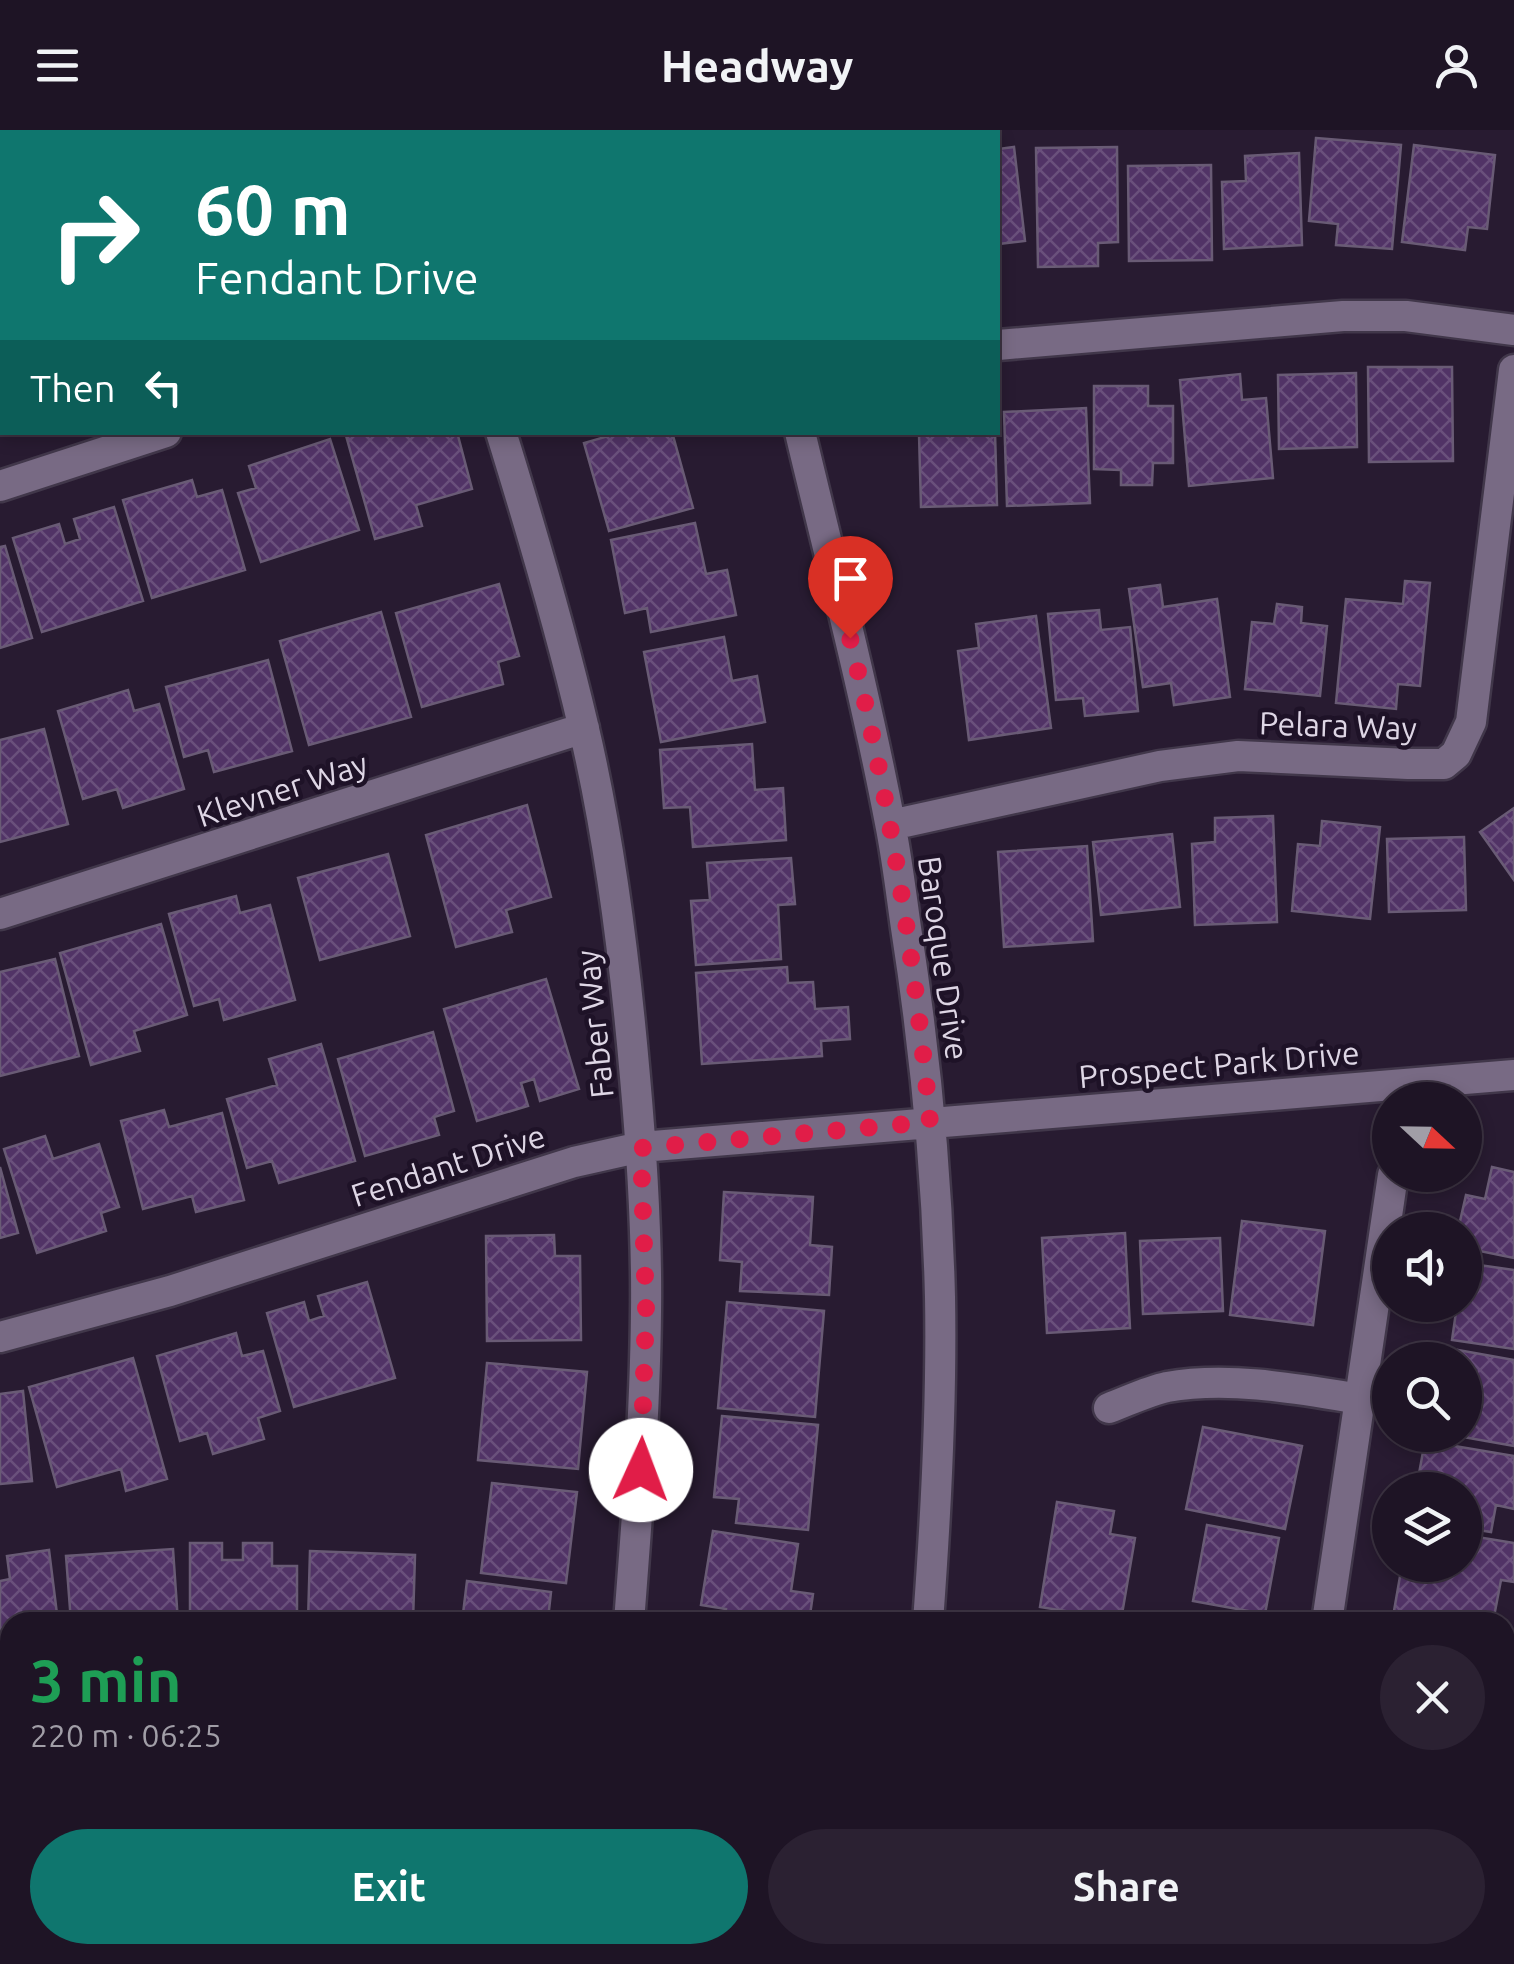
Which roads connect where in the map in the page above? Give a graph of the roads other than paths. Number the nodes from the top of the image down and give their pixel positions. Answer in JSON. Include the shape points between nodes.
{"nodes":[{"id":1,"x":1514,"y":330,"type":"edge"},
{"id":2,"x":1000,"y":344,"type":"edge"},
{"id":3,"x":1514,"y":370,"type":"edge"},
{"id":4,"x":157,"y":435,"type":"edge"},
{"id":5,"x":502,"y":435,"type":"edge"},
{"id":6,"x":801,"y":435,"type":"edge"},
{"id":7,"x":0,"y":486,"type":"edge"},
{"id":8,"x":584,"y":728,"type":"junction"},
{"id":9,"x":891,"y":825,"type":"junction"},
{"id":10,"x":0,"y":914,"type":"edge"},
{"id":11,"x":1514,"y":1075,"type":"edge"},
{"id":12,"x":1473,"y":1082,"type":"edge"},
{"id":13,"x":1372,"y":1098,"type":"edge"},
{"id":14,"x":930,"y":1122,"type":"junction"},
{"id":15,"x":641,"y":1148,"type":"junction"},
{"id":16,"x":1391,"y":1192,"type":"edge"},
{"id":17,"x":0,"y":1337,"type":"edge"},
{"id":18,"x":1360,"y":1400,"type":"junction"},
{"id":19,"x":1109,"y":1408,"type":"dead end"},
{"id":20,"x":630,"y":1612,"type":"edge"},
{"id":21,"x":929,"y":1612,"type":"edge"},
{"id":22,"x":1328,"y":1612,"type":"edge"}],
"edges":[{"from":1,"to":2,"type":"street","via":[[1406,316],[1342,316]]},
{"from":3,"to":9,"type":"street","name":"Pelara Way","via":[[1471,722],[1444,764],[1238,756],[1160,766]]},
{"from":4,"to":7,"type":"street"},
{"from":5,"to":8,"type":"street","name":"Faber Way"},
{"from":6,"to":9,"type":"street","name":"Baroque Drive"},
{"from":8,"to":10,"type":"street","name":"Klevner Way"},
{"from":8,"to":15,"type":"street","name":"Faber Way","via":[[628,989]]},
{"from":9,"to":14,"type":"street","name":"Baroque Drive"},
{"from":11,"to":12,"type":"street","name":"Prospect Park Drive"},
{"from":13,"to":14,"type":"street","name":"Prospect Park Drive"},
{"from":14,"to":15,"type":"street","name":"Fendant Drive"},
{"from":14,"to":21,"type":"street","name":"Baroque Drive","via":[[940,1412]]},
{"from":15,"to":17,"type":"street","name":"Fendant Drive","via":[[574,1162]]},
{"from":15,"to":20,"type":"street","name":"Faber Way","via":[[646,1309]]},
{"from":16,"to":18,"type":"street"},
{"from":18,"to":19,"type":"street","via":[[1288,1387],[1214,1384],[1166,1388]]},
{"from":18,"to":22,"type":"street"}]}
